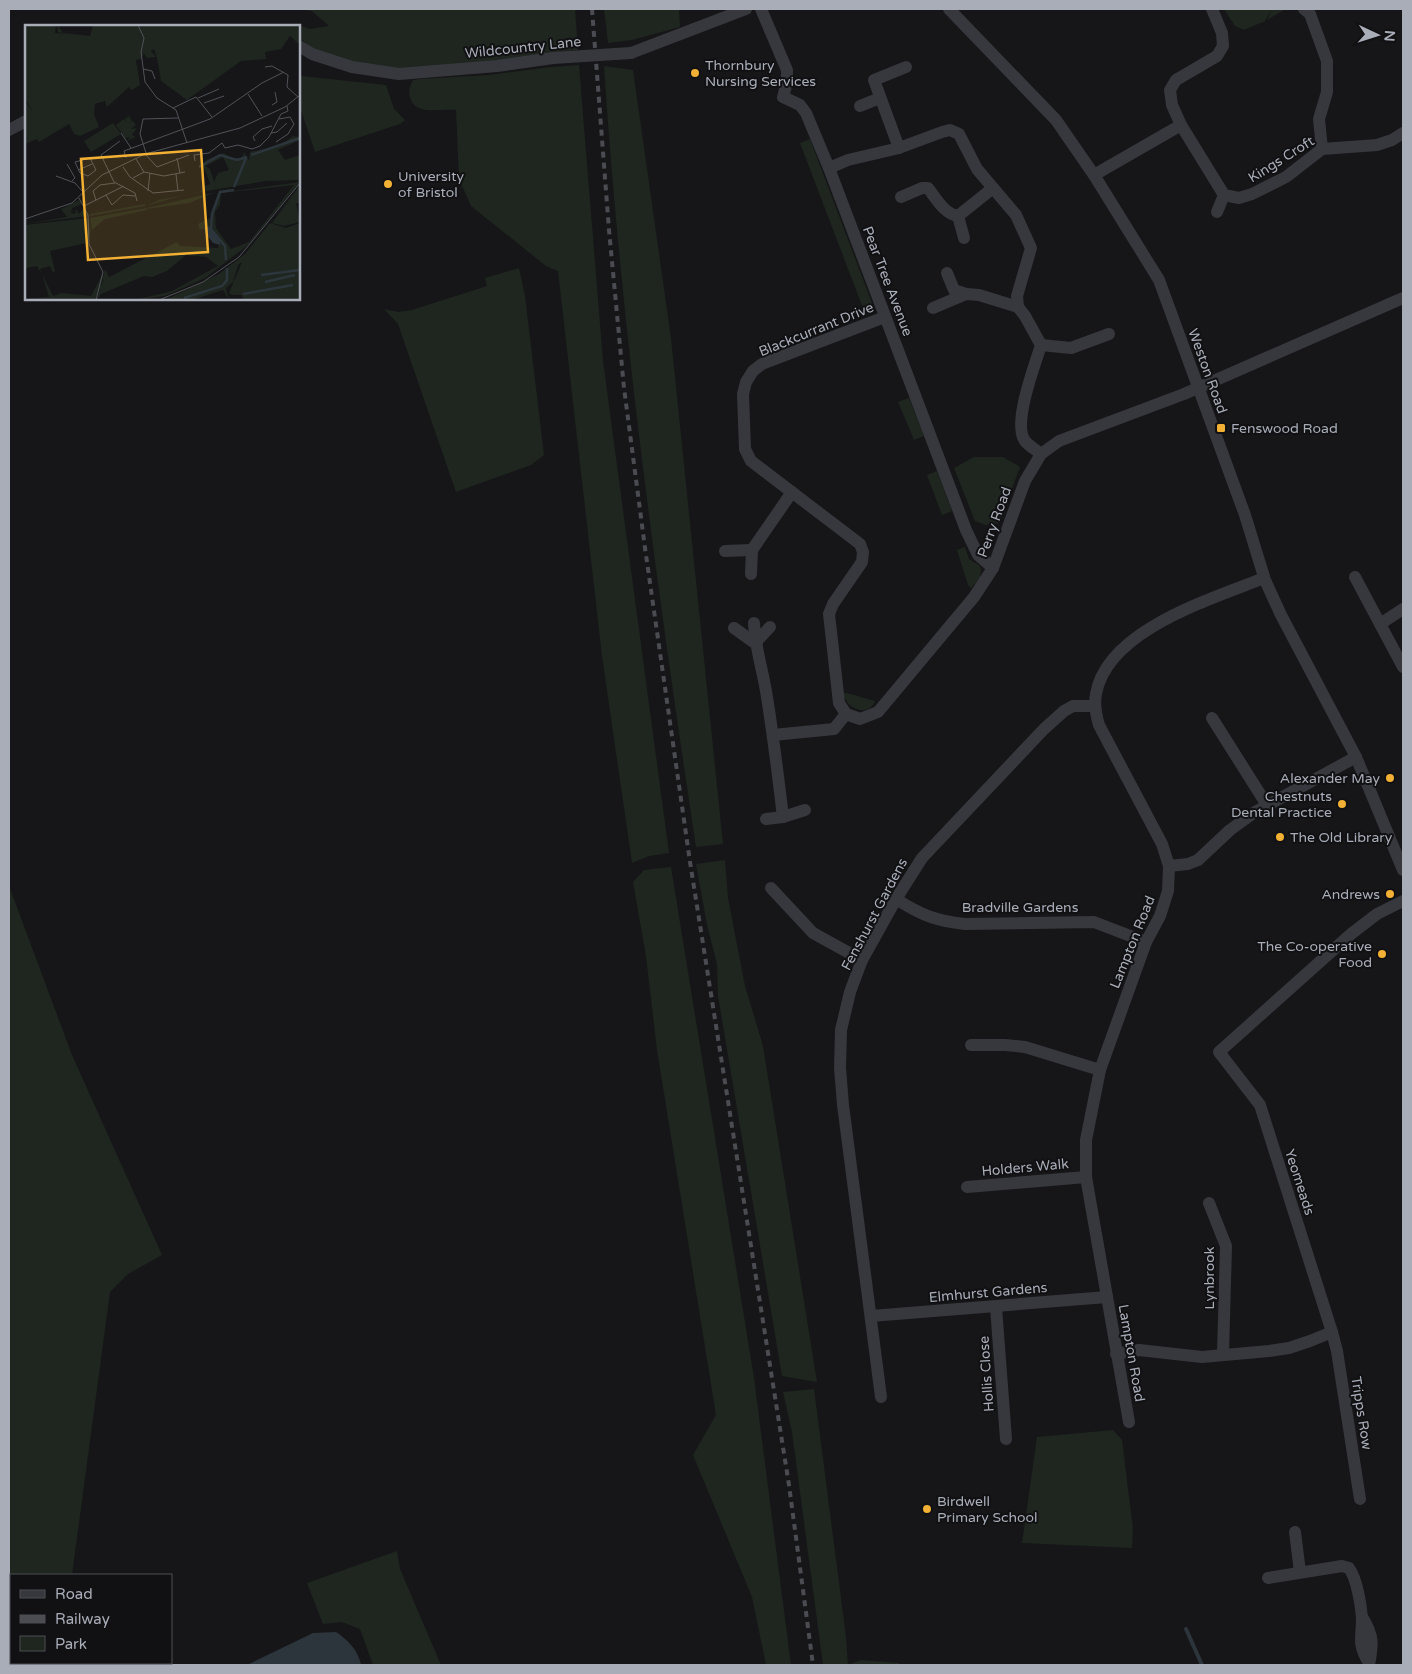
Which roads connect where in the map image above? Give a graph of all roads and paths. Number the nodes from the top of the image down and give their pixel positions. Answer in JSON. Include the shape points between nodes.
{"nodes":[{"id":1,"x":746,"y":9,"type":"edge"},
{"id":2,"x":761,"y":9,"type":"edge"},
{"id":3,"x":949,"y":9,"type":"edge"},
{"id":4,"x":1212,"y":9,"type":"edge"},
{"id":5,"x":1304,"y":9,"type":"edge"},
{"id":6,"x":300,"y":47,"type":"edge"},
{"id":7,"x":906,"y":67,"type":"dead end"},
{"id":8,"x":880,"y":98,"type":"junction"},
{"id":9,"x":860,"y":106,"type":"dead end"},
{"id":10,"x":25,"y":122,"type":"edge"},
{"id":11,"x":1181,"y":125,"type":"junction"},
{"id":12,"x":9,"y":130,"type":"edge"},
{"id":13,"x":1403,"y":133,"type":"edge"},
{"id":14,"x":899,"y":148,"type":"junction"},
{"id":15,"x":1322,"y":149,"type":"junction"},
{"id":16,"x":829,"y":168,"type":"junction"},
{"id":17,"x":1094,"y":174,"type":"junction"},
{"id":18,"x":993,"y":188,"type":"junction"},
{"id":19,"x":1224,"y":195,"type":"junction"},
{"id":20,"x":901,"y":197,"type":"dead end"},
{"id":21,"x":1217,"y":212,"type":"dead end"},
{"id":22,"x":958,"y":216,"type":"junction"},
{"id":23,"x":964,"y":238,"type":"dead end"},
{"id":24,"x":947,"y":273,"type":"dead end"},
{"id":25,"x":966,"y":294,"type":"junction"},
{"id":26,"x":1403,"y":298,"type":"edge"},
{"id":27,"x":1018,"y":307,"type":"junction"},
{"id":28,"x":933,"y":308,"type":"dead end"},
{"id":29,"x":885,"y":317,"type":"junction"},
{"id":30,"x":1109,"y":334,"type":"dead end"},
{"id":31,"x":1041,"y":345,"type":"junction"},
{"id":32,"x":1198,"y":388,"type":"junction"},
{"id":33,"x":1040,"y":454,"type":"junction"},
{"id":34,"x":792,"y":492,"type":"junction"},
{"id":35,"x":752,"y":550,"type":"junction"},
{"id":36,"x":725,"y":551,"type":"dead end"},
{"id":37,"x":993,"y":568,"type":"junction"},
{"id":38,"x":751,"y":574,"type":"dead end"},
{"id":39,"x":1355,"y":577,"type":"dead end"},
{"id":40,"x":1264,"y":578,"type":"junction"},
{"id":41,"x":1403,"y":609,"type":"edge"},
{"id":42,"x":754,"y":623,"type":"dead end"},
{"id":43,"x":1380,"y":624,"type":"junction"},
{"id":44,"x":770,"y":627,"type":"dead end"},
{"id":45,"x":734,"y":628,"type":"dead end"},
{"id":46,"x":755,"y":643,"type":"junction"},
{"id":47,"x":1403,"y":667,"type":"edge"},
{"id":48,"x":1095,"y":706,"type":"junction"},
{"id":49,"x":846,"y":714,"type":"junction"},
{"id":50,"x":1212,"y":718,"type":"dead end"},
{"id":51,"x":773,"y":735,"type":"junction"},
{"id":52,"x":1356,"y":757,"type":"junction"},
{"id":53,"x":1267,"y":805,"type":"junction"},
{"id":54,"x":805,"y":810,"type":"dead end"},
{"id":55,"x":783,"y":817,"type":"junction"},
{"id":56,"x":766,"y":819,"type":"dead end"},
{"id":57,"x":1169,"y":866,"type":"junction"},
{"id":58,"x":1403,"y":870,"type":"edge"},
{"id":59,"x":771,"y":888,"type":"dead end"},
{"id":60,"x":896,"y":899,"type":"junction"},
{"id":61,"x":1403,"y":901,"type":"edge"},
{"id":62,"x":1146,"y":942,"type":"junction"},
{"id":63,"x":862,"y":960,"type":"junction"},
{"id":64,"x":970,"y":1045,"type":"dead end"},
{"id":65,"x":1100,"y":1070,"type":"junction"},
{"id":66,"x":1086,"y":1177,"type":"junction"},
{"id":67,"x":967,"y":1186,"type":"dead end"},
{"id":68,"x":1210,"y":1203,"type":"dead end"},
{"id":69,"x":1107,"y":1297,"type":"junction"},
{"id":70,"x":996,"y":1307,"type":"junction"},
{"id":71,"x":871,"y":1316,"type":"junction"},
{"id":72,"x":1332,"y":1332,"type":"junction"},
{"id":73,"x":1116,"y":1354,"type":"junction"},
{"id":74,"x":1223,"y":1355,"type":"junction"},
{"id":75,"x":881,"y":1397,"type":"dead end"},
{"id":76,"x":1129,"y":1422,"type":"dead end"},
{"id":77,"x":1006,"y":1440,"type":"dead end"},
{"id":78,"x":1360,"y":1499,"type":"dead end"},
{"id":79,"x":1295,"y":1532,"type":"dead end"},
{"id":80,"x":1300,"y":1572,"type":"junction"},
{"id":81,"x":1268,"y":1578,"type":"dead end"},
{"id":82,"x":1369,"y":1664,"type":"edge"}],
"edges":[{"from":1,"to":6,"type":"street","name":"Wildcountry Lane","bridge":true,"via":[[631,53],[553,58],[497,66],[399,74],[352,67]]},
{"from":2,"to":16,"type":"street","name":"Pear Tree Avenue","via":[[787,70],[788,82],[783,97],[800,105],[806,113]]},
{"from":3,"to":17,"type":"street","name":"Weston Road","via":[[1056,120]]},
{"from":4,"to":11,"type":"street","via":[[1222,33],[1223,46],[1217,56],[1176,80],[1170,90],[1172,105]]},
{"from":5,"to":15,"type":"street","via":[[1310,14],[1327,61],[1327,92],[1319,119]]},
{"from":7,"to":8,"type":"street","via":[[874,80]]},
{"from":8,"to":9,"type":"street"},
{"from":8,"to":14,"type":"street"},
{"from":10,"to":12,"type":"street"},
{"from":11,"to":17,"type":"street"},
{"from":11,"to":19,"type":"street"},
{"from":13,"to":15,"type":"street","name":"Kings Croft","via":[[1377,146]]},
{"from":14,"to":16,"type":"street"},
{"from":14,"to":18,"type":"street","via":[[950,130],[959,134],[977,169]]},
{"from":15,"to":19,"type":"street","name":"Kings Croft","via":[[1286,176],[1252,194],[1238,198]]},
{"from":16,"to":29,"type":"street","name":"Pear Tree Avenue"},
{"from":17,"to":32,"type":"street","name":"Weston Road","via":[[1159,280]]},
{"from":18,"to":22,"type":"street"},
{"from":18,"to":27,"type":"street","via":[[1016,215],[1030,248],[1017,296]]},
{"from":19,"to":21,"type":"street"},
{"from":20,"to":22,"type":"street","via":[[928,188],[944,209]]},
{"from":22,"to":23,"type":"street"},
{"from":24,"to":25,"type":"street","via":[[954,290]]},
{"from":25,"to":27,"type":"street"},
{"from":25,"to":28,"type":"street"},
{"from":26,"to":32,"type":"street"},
{"from":27,"to":31,"type":"street"},
{"from":29,"to":34,"type":"street","name":"Blackcurrant Drive","via":[[762,364],[746,382],[743,394],[745,449],[751,461]]},
{"from":29,"to":37,"type":"street","name":"Pear Tree Avenue","via":[[966,530],[978,555]]},
{"from":30,"to":31,"type":"street","via":[[1071,348]]},
{"from":31,"to":33,"type":"street","via":[[1023,406],[1021,430],[1026,441]]},
{"from":32,"to":33,"type":"street","name":"Perry Road","via":[[1059,441]]},
{"from":32,"to":40,"type":"street","name":"Weston Road","via":[[1245,515]]},
{"from":33,"to":37,"type":"street","name":"Perry Road","via":[[1025,481]]},
{"from":34,"to":35,"type":"street"},
{"from":34,"to":49,"type":"street","name":"Blackcurrant Drive","via":[[862,547],[862,562],[829,614],[839,703]]},
{"from":35,"to":36,"type":"street"},
{"from":35,"to":38,"type":"street"},
{"from":37,"to":49,"type":"street","name":"Perry Road","via":[[974,597],[878,712],[860,719]]},
{"from":39,"to":43,"type":"street"},
{"from":40,"to":48,"type":"street","name":"Lampton Road","via":[[1169,616],[1139,636],[1105,670]]},
{"from":40,"to":52,"type":"street","name":"Weston Road"},
{"from":41,"to":43,"type":"street"},
{"from":42,"to":46,"type":"street"},
{"from":43,"to":47,"type":"street"},
{"from":44,"to":46,"type":"street"},
{"from":45,"to":46,"type":"street"},
{"from":46,"to":51,"type":"street"},
{"from":48,"to":57,"type":"street","name":"Lampton Road","via":[[1099,725],[1162,844]]},
{"from":48,"to":60,"type":"street","name":"Fenshurst Gardens","via":[[1073,706],[1044,729],[922,858]]},
{"from":49,"to":51,"type":"street","via":[[834,728]]},
{"from":50,"to":53,"type":"street"},
{"from":51,"to":55,"type":"street"},
{"from":52,"to":53,"type":"street"},
{"from":52,"to":58,"type":"street","name":"Weston Road"},
{"from":53,"to":57,"type":"street","via":[[1230,830],[1198,860]]},
{"from":54,"to":55,"type":"street"},
{"from":55,"to":56,"type":"street"},
{"from":57,"to":62,"type":"street","name":"Lampton Road","via":[[1168,892]]},
{"from":59,"to":63,"type":"street","via":[[813,933]]},
{"from":60,"to":62,"type":"street","name":"Bradville Gardens","via":[[919,914],[947,922],[1094,922]]},
{"from":60,"to":63,"type":"street","name":"Fenshurst Gardens"},
{"from":61,"to":72,"type":"street","name":"Yeomeads","via":[[1377,914],[1351,934],[1219,1052],[1260,1105]]},
{"from":62,"to":65,"type":"street","name":"Lampton Road"},
{"from":63,"to":71,"type":"street","name":"Fenshurst Gardens","via":[[841,1030],[840,1068]]},
{"from":64,"to":65,"type":"street","via":[[1025,1047]]},
{"from":65,"to":66,"type":"street","name":"Lampton Road","via":[[1086,1140]]},
{"from":66,"to":67,"type":"street","name":"Holders Walk"},
{"from":66,"to":69,"type":"street","name":"Lampton Road"},
{"from":68,"to":74,"type":"street","name":"Lynbrook","via":[[1226,1246]]},
{"from":69,"to":70,"type":"street","name":"Elmhurst Gardens"},
{"from":69,"to":73,"type":"street","name":"Lampton Road"},
{"from":70,"to":71,"type":"street","name":"Elmhurst Gardens"},
{"from":70,"to":77,"type":"street","name":"Hollis Close"},
{"from":71,"to":75,"type":"street","name":"Fenshurst Gardens"},
{"from":72,"to":74,"type":"street","via":[[1289,1348]]},
{"from":72,"to":78,"type":"street","name":"Tripps Row"},
{"from":73,"to":74,"type":"street","via":[[1139,1350],[1188,1356]]},
{"from":73,"to":76,"type":"street","name":"Lampton Road"},
{"from":79,"to":80,"type":"street"},
{"from":80,"to":81,"type":"street"},
{"from":80,"to":82,"type":"street","via":[[1342,1566],[1350,1568],[1362,1617],[1372,1638]]}]}
